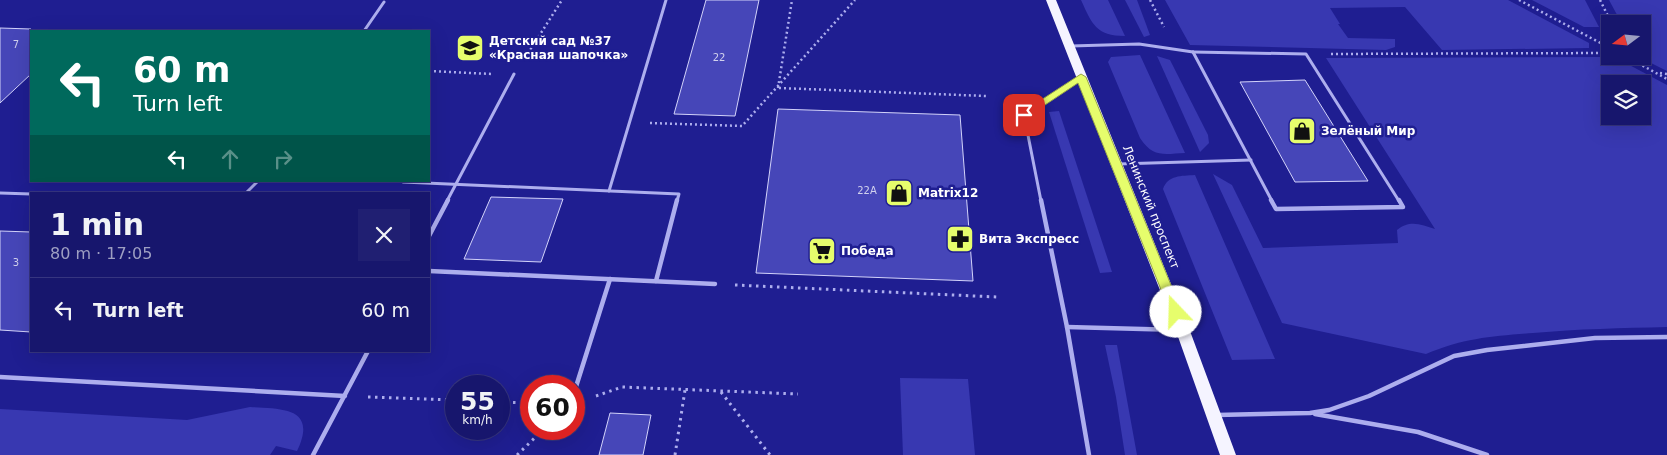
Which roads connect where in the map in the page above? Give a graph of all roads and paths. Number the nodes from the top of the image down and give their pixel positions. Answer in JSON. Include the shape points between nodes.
{"nodes":[{"id":1,"x":562,"y":0,"type":"edge"},
{"id":2,"x":666,"y":0,"type":"edge"},
{"id":3,"x":792,"y":0,"type":"edge"},
{"id":4,"x":855,"y":0,"type":"edge"},
{"id":5,"x":1051,"y":0,"type":"edge"},
{"id":6,"x":1519,"y":0,"type":"edge"},
{"id":7,"x":1600,"y":0,"type":"edge"},
{"id":8,"x":384,"y":2,"type":"dead end"},
{"id":9,"x":558,"y":8,"type":"dead end"},
{"id":10,"x":1608,"y":15,"type":"edge"},
{"id":11,"x":365,"y":30,"type":"edge"},
{"id":12,"x":1601,"y":43,"type":"edge"},
{"id":13,"x":1069,"y":46,"type":"junction"},
{"id":14,"x":1193,"y":52,"type":"junction"},
{"id":15,"x":1601,"y":53,"type":"edge"},
{"id":16,"x":1306,"y":54,"type":"junction"},
{"id":17,"x":1641,"y":65,"type":"edge"},
{"id":18,"x":1656,"y":73,"type":"junction"},
{"id":19,"x":514,"y":74,"type":"dead end"},
{"id":20,"x":1667,"y":74,"type":"edge"},
{"id":21,"x":1081,"y":77,"type":"junction"},
{"id":22,"x":1667,"y":79,"type":"edge"},
{"id":23,"x":778,"y":88,"type":"junction"},
{"id":24,"x":986,"y":96,"type":"dead end"},
{"id":25,"x":629,"y":122,"type":"junction"},
{"id":26,"x":1251,"y":160,"type":"junction"},
{"id":27,"x":1118,"y":164,"type":"junction"},
{"id":28,"x":257,"y":182,"type":"edge"},
{"id":29,"x":403,"y":182,"type":"edge"},
{"id":30,"x":456,"y":184,"type":"junction"},
{"id":31,"x":609,"y":191,"type":"junction"},
{"id":32,"x":0,"y":192,"type":"edge"},
{"id":33,"x":247,"y":192,"type":"edge"},
{"id":34,"x":30,"y":194,"type":"edge"},
{"id":35,"x":430,"y":234,"type":"edge"},
{"id":36,"x":430,"y":271,"type":"edge"},
{"id":37,"x":610,"y":279,"type":"junction"},
{"id":38,"x":656,"y":281,"type":"junction"},
{"id":39,"x":715,"y":284,"type":"joint"},
{"id":40,"x":997,"y":297,"type":"dead end"},
{"id":41,"x":1067,"y":327,"type":"junction"},
{"id":42,"x":1183,"y":330,"type":"junction"},
{"id":43,"x":1667,"y":337,"type":"edge"},
{"id":44,"x":367,"y":352,"type":"edge"},
{"id":45,"x":580,"y":375,"type":"edge"},
{"id":46,"x":0,"y":377,"type":"edge"},
{"id":47,"x":685,"y":390,"type":"junction"},
{"id":48,"x":721,"y":392,"type":"junction"},
{"id":49,"x":798,"y":394,"type":"dead end"},
{"id":50,"x":344,"y":396,"type":"junction"},
{"id":51,"x":590,"y":398,"type":"dead end"},
{"id":52,"x":445,"y":400,"type":"edge"},
{"id":53,"x":1310,"y":413,"type":"junction"},
{"id":54,"x":1215,"y":415,"type":"junction"},
{"id":55,"x":533,"y":440,"type":"edge"},
{"id":56,"x":314,"y":455,"type":"edge"},
{"id":57,"x":517,"y":455,"type":"edge"},
{"id":58,"x":675,"y":455,"type":"edge"},
{"id":59,"x":770,"y":455,"type":"edge"},
{"id":60,"x":1089,"y":455,"type":"edge"},
{"id":61,"x":1228,"y":455,"type":"edge"},
{"id":62,"x":1487,"y":455,"type":"edge"}],
"edges":[{"from":1,"to":9,"type":"path"},
{"from":2,"to":25,"type":"lane"},
{"from":3,"to":23,"type":"path"},
{"from":4,"to":23,"type":"path"},
{"from":5,"to":13,"type":"main road","name":"Ленинский проспект"},
{"from":6,"to":12,"type":"path"},
{"from":7,"to":10,"type":"path"},
{"from":8,"to":11,"type":"lane"},
{"from":13,"to":14,"type":"lane","via":[[1139,44]]},
{"from":13,"to":21,"type":"main road","name":"Ленинский проспект"},
{"from":14,"to":16,"type":"lane"},
{"from":14,"to":26,"type":"lane"},
{"from":15,"to":16,"type":"path"},
{"from":16,"to":26,"type":"lane","via":[[1403,207],[1276,209]]},
{"from":17,"to":18,"type":"path"},
{"from":18,"to":20,"type":"path"},
{"from":18,"to":22,"type":"path"},
{"from":19,"to":30,"type":"lane"},
{"from":21,"to":27,"type":"main road","name":"Ленинский проспект"},
{"from":21,"to":41,"type":"lane","via":[[1024,115]]},
{"from":23,"to":24,"type":"path"},
{"from":23,"to":25,"type":"path","via":[[742,126]]},
{"from":25,"to":31,"type":"lane"},
{"from":26,"to":27,"type":"lane"},
{"from":27,"to":42,"type":"main road","name":"Ленинский проспект"},
{"from":28,"to":33,"type":"lane"},
{"from":29,"to":30,"type":"lane"},
{"from":30,"to":31,"type":"lane"},
{"from":30,"to":35,"type":"lane"},
{"from":31,"to":38,"type":"lane","via":[[679,194]]},
{"from":32,"to":34,"type":"lane"},
{"from":36,"to":37,"type":"lane"},
{"from":37,"to":38,"type":"lane"},
{"from":37,"to":45,"type":"lane"},
{"from":38,"to":39,"type":"lane"},
{"from":39,"to":40,"type":"path"},
{"from":41,"to":42,"type":"lane"},
{"from":41,"to":60,"type":"lane"},
{"from":42,"to":54,"type":"main road","name":"Ленинский проспект"},
{"from":43,"to":53,"type":"lane","via":[[1595,338],[1454,356],[1369,396]]},
{"from":44,"to":50,"type":"lane"},
{"from":46,"to":50,"type":"lane"},
{"from":47,"to":48,"type":"path"},
{"from":47,"to":51,"type":"path","via":[[622,388]]},
{"from":47,"to":58,"type":"path"},
{"from":48,"to":49,"type":"path"},
{"from":48,"to":59,"type":"path"},
{"from":50,"to":52,"type":"path"},
{"from":50,"to":56,"type":"lane"},
{"from":53,"to":54,"type":"lane"},
{"from":53,"to":62,"type":"lane","via":[[1418,432]]},
{"from":54,"to":61,"type":"main road","name":"Ленинский проспект"},
{"from":55,"to":57,"type":"path"}]}
